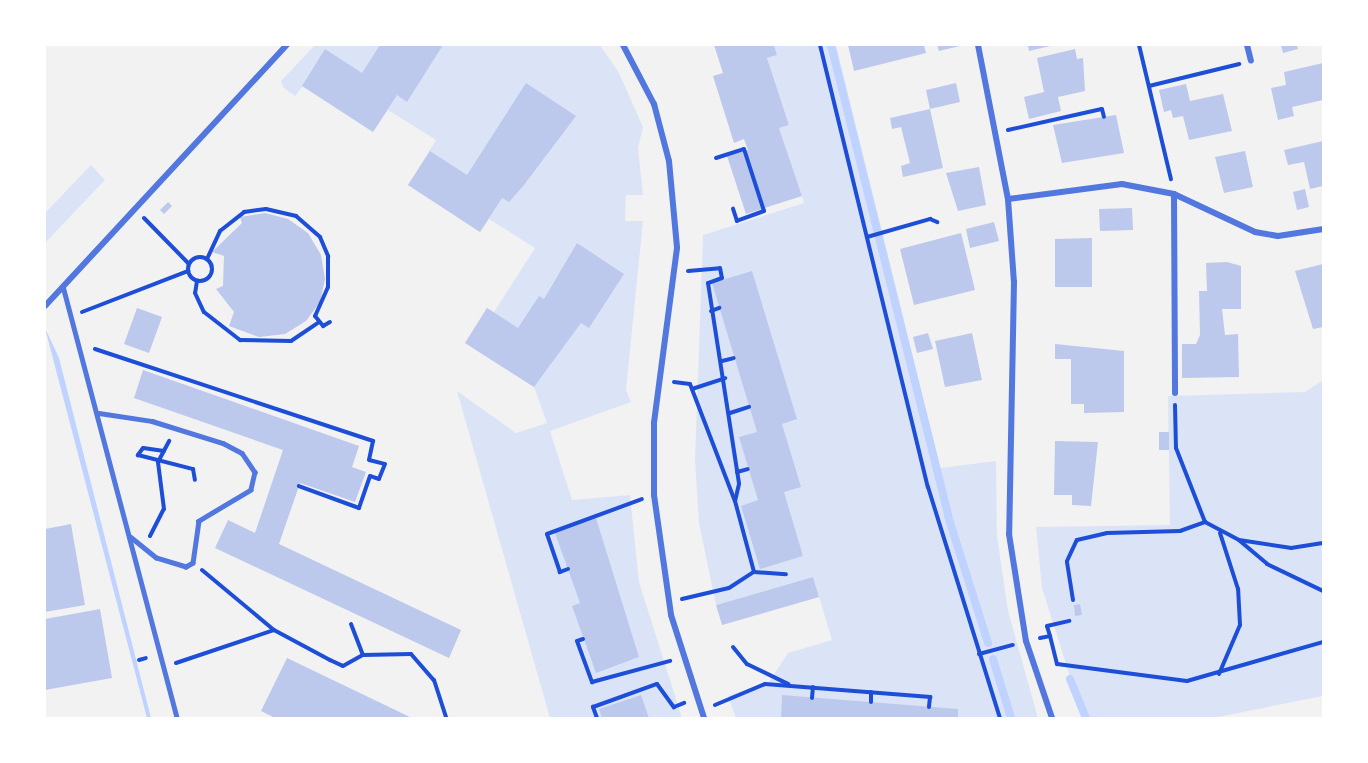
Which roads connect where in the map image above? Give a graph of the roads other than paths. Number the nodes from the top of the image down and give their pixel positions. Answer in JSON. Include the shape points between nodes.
{"nodes":[{"id":1,"x":287,"y":45,"type":"edge"},
{"id":2,"x":623,"y":45,"type":"edge"},
{"id":3,"x":978,"y":45,"type":"edge"},
{"id":4,"x":1247,"y":45,"type":"edge"},
{"id":5,"x":1251,"y":61,"type":"road end"},
{"id":6,"x":1174,"y":194,"type":"junction"},
{"id":7,"x":1008,"y":199,"type":"junction"},
{"id":8,"x":1323,"y":229,"type":"edge"},
{"id":9,"x":63,"y":286,"type":"junction"},
{"id":10,"x":45,"y":306,"type":"edge"},
{"id":11,"x":1175,"y":393,"type":"road end"},
{"id":12,"x":99,"y":413,"type":"junction"},
{"id":13,"x":130,"y":537,"type":"junction"},
{"id":14,"x":177,"y":718,"type":"edge"},
{"id":15,"x":704,"y":718,"type":"edge"},
{"id":16,"x":1052,"y":718,"type":"edge"}],
"edges":[{"from":1,"to":9,"type":"street"},
{"from":2,"to":15,"type":"street","via":[[654,104],[664,138],[677,248],[663,381],[654,423],[654,495],[668,602]]},
{"from":3,"to":7,"type":"street"},
{"from":4,"to":5,"type":"street"},
{"from":6,"to":7,"type":"street","via":[[1122,184]]},
{"from":6,"to":8,"type":"street","via":[[1255,232],[1278,236]]},
{"from":6,"to":11,"type":"street"},
{"from":7,"to":16,"type":"street","via":[[1014,282],[1009,534],[1026,641]]},
{"from":9,"to":10,"type":"street"},
{"from":9,"to":12,"type":"lane"},
{"from":12,"to":13,"type":"lane"},
{"from":12,"to":13,"type":"lane","via":[[172,427],[242,453],[255,472],[251,490],[199,521],[193,563],[178,568],[146,551]]},
{"from":13,"to":14,"type":"lane"}]}
